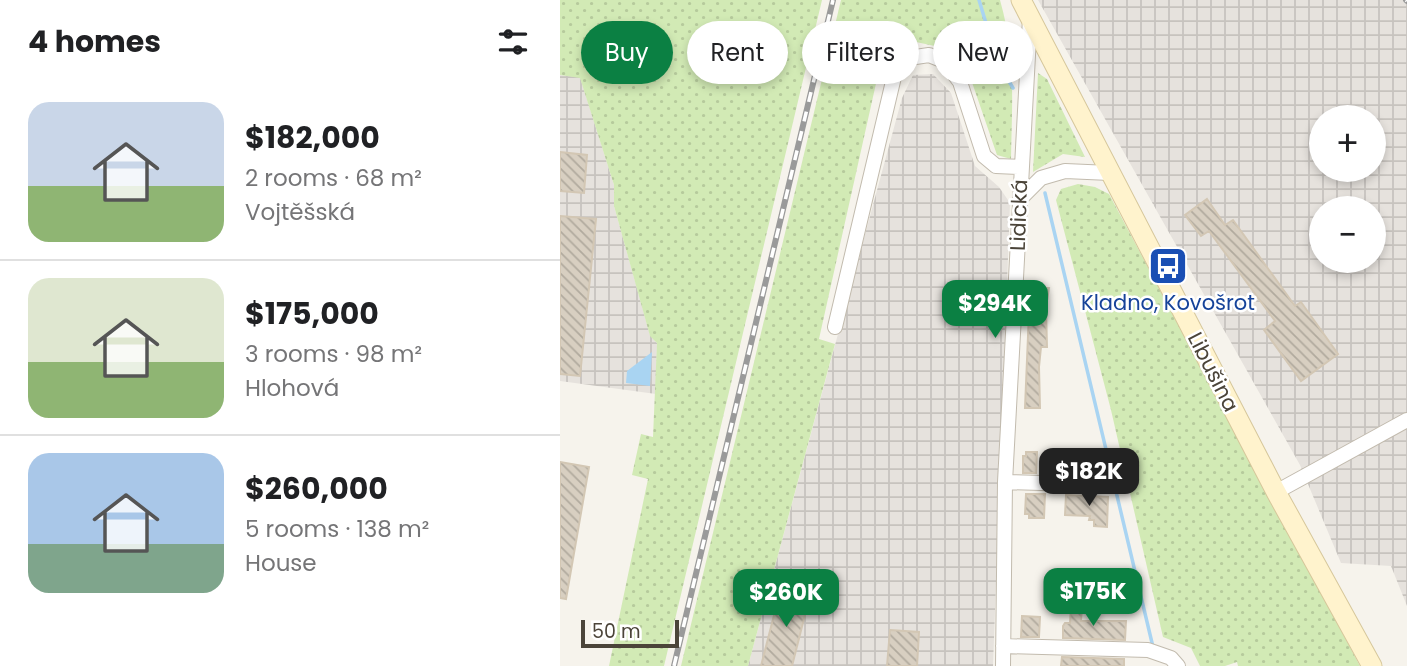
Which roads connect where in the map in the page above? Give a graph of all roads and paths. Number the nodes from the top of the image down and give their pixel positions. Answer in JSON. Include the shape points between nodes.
{"nodes":[{"id":1,"x":1025,"y":8,"type":"edge"},
{"id":2,"x":1021,"y":167,"type":"junction"},
{"id":3,"x":1110,"y":173,"type":"junction"},
{"id":4,"x":1020,"y":199,"type":"junction"},
{"id":5,"x":835,"y":327,"type":"dead end"},
{"id":6,"x":1407,"y":419,"type":"edge"},
{"id":7,"x":1005,"y":482,"type":"junction"},
{"id":8,"x":1109,"y":485,"type":"dead end"},
{"id":9,"x":1276,"y":492,"type":"junction"},
{"id":10,"x":1003,"y":646,"type":"junction"},
{"id":11,"x":1003,"y":666,"type":"edge"},
{"id":12,"x":1178,"y":666,"type":"edge"},
{"id":13,"x":1372,"y":666,"type":"edge"}],
"edges":[{"from":1,"to":2,"type":"street","name":"Lidická"},
{"from":1,"to":3,"type":"main road","name":"Libušina"},
{"from":2,"to":4,"type":"street","name":"Lidická"},
{"from":2,"to":5,"type":"street","via":[[996,166],[984,156],[960,82],[944,61],[929,55],[909,58],[894,77]]},
{"from":3,"to":4,"type":"street","via":[[1065,171],[1041,178]]},
{"from":3,"to":9,"type":"main road","name":"Libušina"},
{"from":4,"to":7,"type":"street","name":"Lidická"},
{"from":6,"to":9,"type":"street"},
{"from":7,"to":8,"type":"street"},
{"from":7,"to":10,"type":"street","name":"Lidická"},
{"from":9,"to":13,"type":"main road","name":"Libušina"},
{"from":10,"to":11,"type":"street","name":"Lidická"},
{"from":10,"to":12,"type":"street","via":[[1155,652]]}]}
